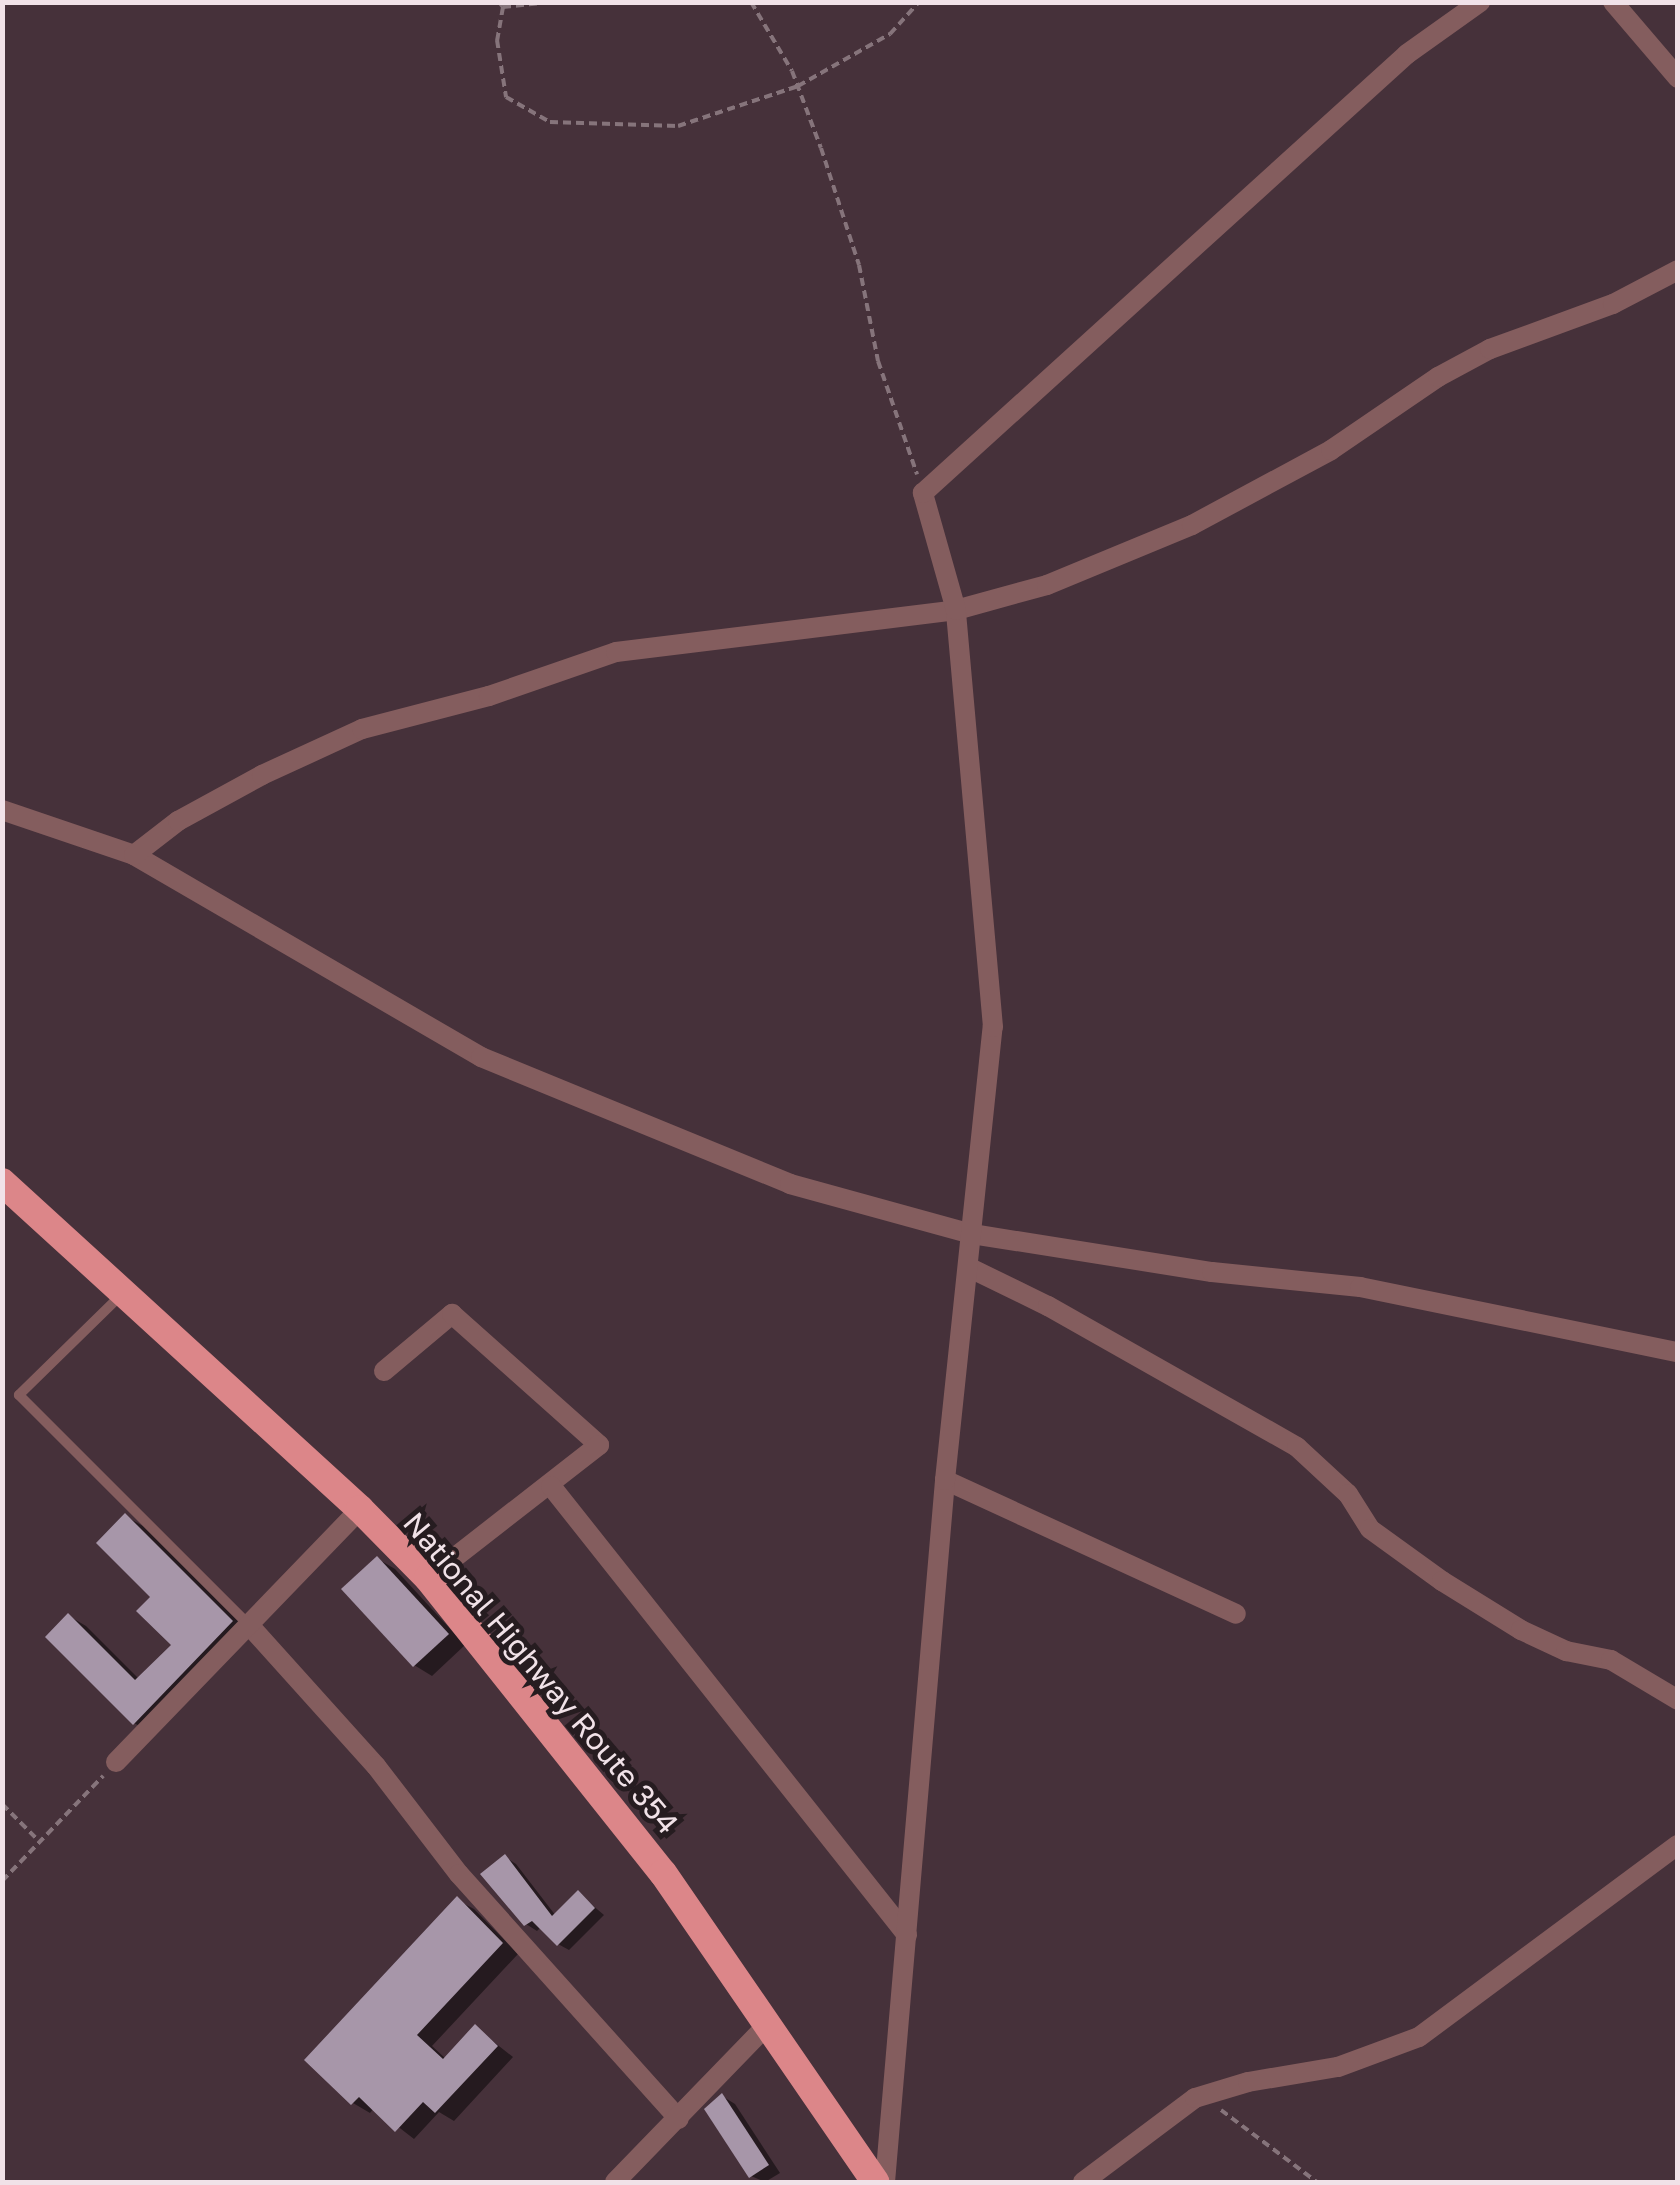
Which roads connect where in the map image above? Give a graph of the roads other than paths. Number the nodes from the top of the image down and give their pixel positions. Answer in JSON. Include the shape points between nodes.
{"nodes":[{"id":1,"x":1480,"y":2,"type":"edge"},
{"id":2,"x":1613,"y":2,"type":"edge"},
{"id":3,"x":1678,"y":78,"type":"edge"},
{"id":4,"x":1678,"y":270,"type":"edge"},
{"id":5,"x":956,"y":610,"type":"junction"},
{"id":6,"x":2,"y":810,"type":"edge"},
{"id":7,"x":134,"y":855,"type":"junction"},
{"id":8,"x":2,"y":1182,"type":"edge"},
{"id":9,"x":972,"y":1234,"type":"junction"},
{"id":10,"x":970,"y":1268,"type":"junction"},
{"id":11,"x":123,"y":1293,"type":"junction"},
{"id":12,"x":1678,"y":1352,"type":"edge"},
{"id":13,"x":384,"y":1371,"type":"dead end"},
{"id":14,"x":946,"y":1480,"type":"junction"},
{"id":15,"x":551,"y":1486,"type":"junction"},
{"id":16,"x":360,"y":1509,"type":"junction"},
{"id":17,"x":428,"y":1578,"type":"junction"},
{"id":18,"x":1236,"y":1614,"type":"dead end"},
{"id":19,"x":248,"y":1625,"type":"junction"},
{"id":20,"x":1678,"y":1700,"type":"edge"},
{"id":21,"x":116,"y":1762,"type":"road end"},
{"id":22,"x":1678,"y":1845,"type":"edge"},
{"id":23,"x":907,"y":1936,"type":"junction"},
{"id":24,"x":767,"y":2025,"type":"junction"},
{"id":25,"x":679,"y":2119,"type":"junction"},
{"id":26,"x":615,"y":2182,"type":"edge"},
{"id":27,"x":875,"y":2182,"type":"edge"},
{"id":28,"x":885,"y":2182,"type":"edge"},
{"id":29,"x":1084,"y":2182,"type":"edge"}],
"edges":[{"from":1,"to":5,"type":"street","via":[[1407,54],[923,493]]},
{"from":2,"to":3,"type":"street"},
{"from":4,"to":5,"type":"street","via":[[1613,304],[1490,348],[1331,450],[1192,525],[1047,585]]},
{"from":5,"to":7,"type":"street","via":[[616,652],[362,730],[178,820]]},
{"from":5,"to":9,"type":"street","via":[[993,1027]]},
{"from":6,"to":7,"type":"street"},
{"from":7,"to":9,"type":"street","via":[[481,1057],[790,1184]]},
{"from":8,"to":11,"type":"highway","name":"National Highway Route 354"},
{"from":9,"to":10,"type":"street"},
{"from":9,"to":12,"type":"street","via":[[1212,1272],[1360,1287]]},
{"from":10,"to":14,"type":"street"},
{"from":10,"to":20,"type":"street","via":[[1297,1447],[1348,1494],[1370,1528],[1522,1630],[1566,1651],[1610,1660]]},
{"from":11,"to":16,"type":"highway","name":"National Highway Route 354"},
{"from":11,"to":19,"type":"lane","via":[[19,1395]]},
{"from":13,"to":15,"type":"street","via":[[452,1314],[599,1445]]},
{"from":14,"to":18,"type":"street"},
{"from":14,"to":23,"type":"street"},
{"from":15,"to":17,"type":"street"},
{"from":15,"to":23,"type":"street"},
{"from":16,"to":17,"type":"highway","name":"National Highway Route 354"},
{"from":16,"to":19,"type":"street"},
{"from":17,"to":24,"type":"highway","name":"National Highway Route 354","via":[[652,1859]]},
{"from":19,"to":21,"type":"street"},
{"from":19,"to":25,"type":"street"},
{"from":22,"to":29,"type":"street","via":[[1419,2037],[1338,2067],[1203,2096]]},
{"from":23,"to":28,"type":"street"},
{"from":24,"to":25,"type":"street"},
{"from":24,"to":27,"type":"highway","name":"National Highway Route 354"},
{"from":25,"to":26,"type":"street"}]}
